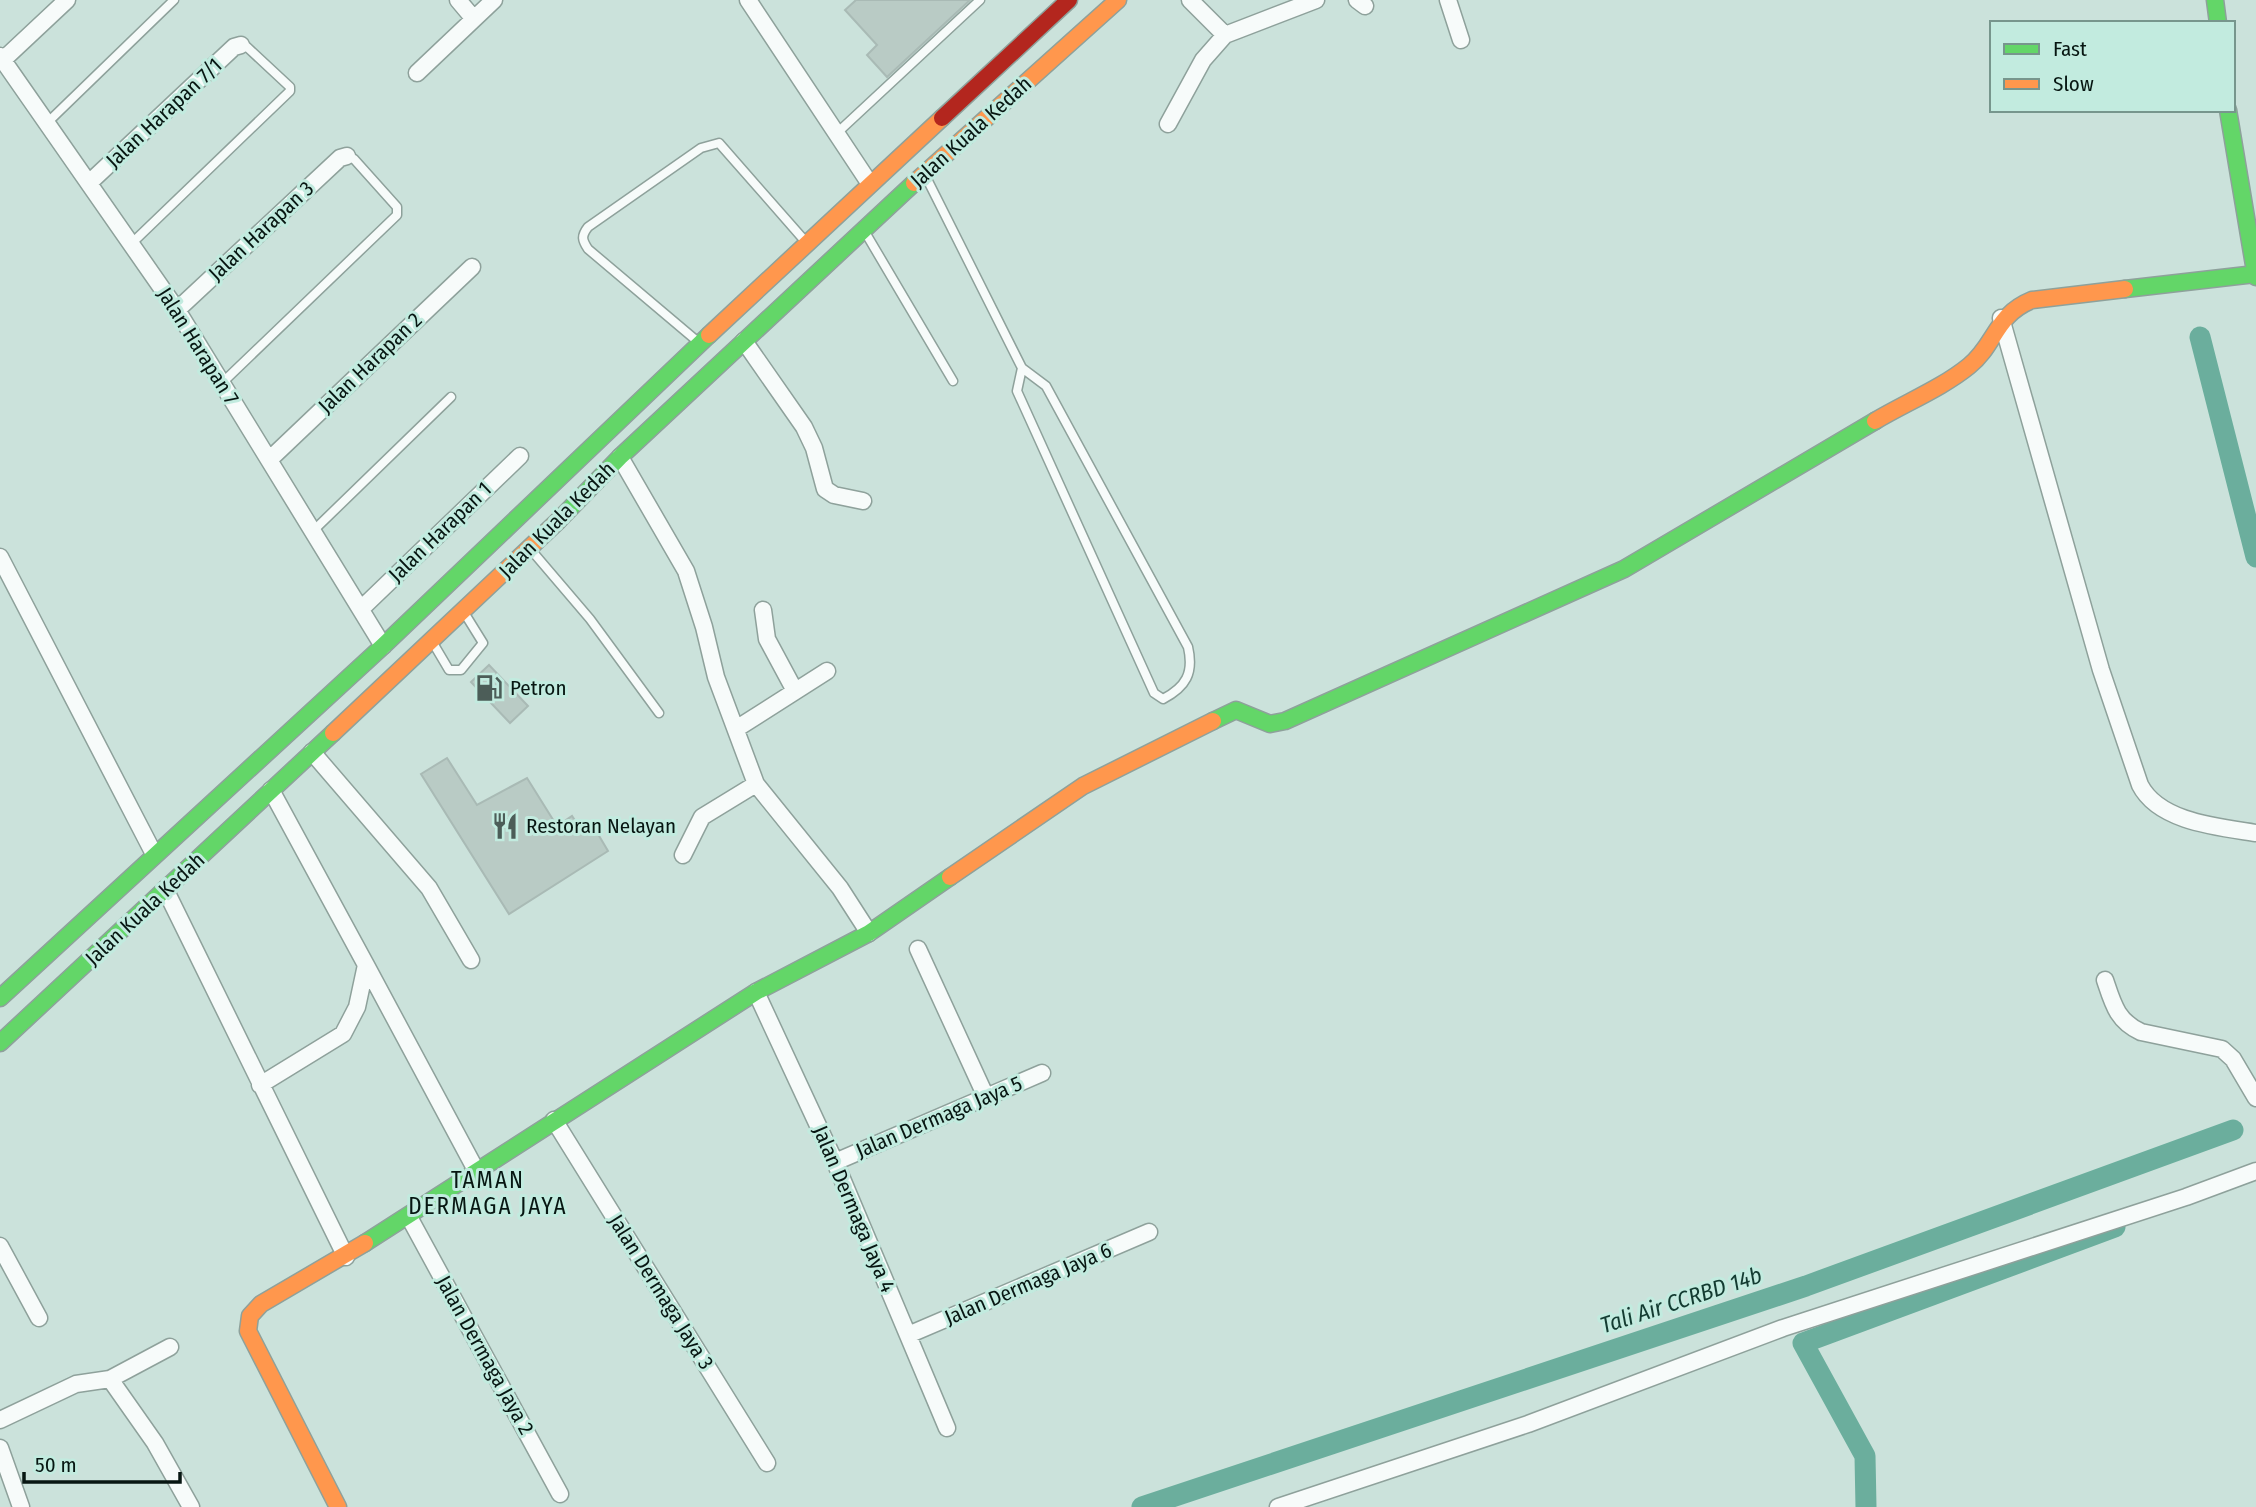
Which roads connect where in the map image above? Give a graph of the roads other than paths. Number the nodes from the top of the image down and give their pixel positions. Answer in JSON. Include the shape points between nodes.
{"nodes":[{"id":1,"x":67,"y":0,"type":"edge"},
{"id":2,"x":174,"y":0,"type":"edge"},
{"id":3,"x":458,"y":0,"type":"edge"},
{"id":4,"x":494,"y":0,"type":"edge"},
{"id":5,"x":980,"y":0,"type":"edge"},
{"id":6,"x":1069,"y":0,"type":"edge"},
{"id":7,"x":1118,"y":0,"type":"edge"},
{"id":8,"x":1190,"y":0,"type":"edge"},
{"id":9,"x":1316,"y":0,"type":"edge"},
{"id":10,"x":1448,"y":0,"type":"edge"},
{"id":11,"x":2215,"y":0,"type":"edge"},
{"id":12,"x":755,"y":3,"type":"edge"},
{"id":13,"x":474,"y":19,"type":"junction"},
{"id":14,"x":2218,"y":21,"type":"edge"},
{"id":15,"x":1224,"y":35,"type":"junction"},
{"id":16,"x":1461,"y":40,"type":"dead end"},
{"id":17,"x":241,"y":45,"type":"joint"},
{"id":18,"x":1,"y":58,"type":"edge"},
{"id":19,"x":417,"y":73,"type":"dead end"},
{"id":20,"x":2228,"y":112,"type":"edge"},
{"id":21,"x":47,"y":123,"type":"junction"},
{"id":22,"x":1168,"y":124,"type":"dead end"},
{"id":23,"x":837,"y":133,"type":"junction"},
{"id":24,"x":2233,"y":149,"type":"junction"},
{"id":25,"x":2256,"y":151,"type":"edge"},
{"id":26,"x":347,"y":156,"type":"joint"},
{"id":27,"x":924,"y":174,"type":"junction"},
{"id":28,"x":89,"y":183,"type":"junction"},
{"id":29,"x":870,"y":184,"type":"junction"},
{"id":30,"x":863,"y":229,"type":"junction"},
{"id":31,"x":131,"y":244,"type":"junction"},
{"id":32,"x":807,"y":244,"type":"junction"},
{"id":33,"x":472,"y":267,"type":"dead end"},
{"id":34,"x":2256,"y":275,"type":"edge"},
{"id":35,"x":177,"y":310,"type":"junction"},
{"id":36,"x":2001,"y":318,"type":"junction"},
{"id":37,"x":744,"y":341,"type":"junction"},
{"id":38,"x":700,"y":343,"type":"junction"},
{"id":39,"x":1022,"y":368,"type":"junction"},
{"id":40,"x":953,"y":381,"type":"dead end"},
{"id":41,"x":222,"y":383,"type":"junction"},
{"id":42,"x":452,"y":397,"type":"dead end"},
{"id":43,"x":520,"y":456,"type":"dead end"},
{"id":44,"x":620,"y":457,"type":"junction"},
{"id":45,"x":269,"y":460,"type":"junction"},
{"id":46,"x":863,"y":501,"type":"dead end"},
{"id":47,"x":313,"y":531,"type":"junction"},
{"id":48,"x":492,"y":543,"type":"junction"},
{"id":49,"x":530,"y":549,"type":"junction"},
{"id":50,"x":0,"y":557,"type":"edge"},
{"id":51,"x":360,"y":608,"type":"junction"},
{"id":52,"x":763,"y":610,"type":"dead end"},
{"id":53,"x":463,"y":612,"type":"junction"},
{"id":54,"x":432,"y":641,"type":"junction"},
{"id":55,"x":383,"y":646,"type":"junction"},
{"id":56,"x":827,"y":671,"type":"dead end"},
{"id":57,"x":795,"y":691,"type":"junction"},
{"id":58,"x":659,"y":713,"type":"dead end"},
{"id":59,"x":736,"y":729,"type":"junction"},
{"id":60,"x":312,"y":752,"type":"junction"},
{"id":61,"x":756,"y":784,"type":"junction"},
{"id":62,"x":271,"y":790,"type":"junction"},
{"id":63,"x":2256,"y":832,"type":"edge"},
{"id":64,"x":155,"y":854,"type":"junction"},
{"id":65,"x":683,"y":855,"type":"dead end"},
{"id":66,"x":165,"y":889,"type":"junction"},
{"id":67,"x":869,"y":933,"type":"junction"},
{"id":68,"x":918,"y":949,"type":"dead end"},
{"id":69,"x":471,"y":960,"type":"dead end"},
{"id":70,"x":366,"y":965,"type":"junction"},
{"id":71,"x":2105,"y":980,"type":"dead end"},
{"id":72,"x":756,"y":992,"type":"junction"},
{"id":73,"x":0,"y":998,"type":"edge"},
{"id":74,"x":0,"y":1043,"type":"edge"},
{"id":75,"x":1042,"y":1073,"type":"dead end"},
{"id":76,"x":260,"y":1085,"type":"junction"},
{"id":77,"x":986,"y":1097,"type":"junction"},
{"id":78,"x":2256,"y":1098,"type":"edge"},
{"id":79,"x":554,"y":1120,"type":"junction"},
{"id":80,"x":835,"y":1161,"type":"junction"},
{"id":81,"x":2256,"y":1171,"type":"edge"},
{"id":82,"x":477,"y":1172,"type":"junction"},
{"id":83,"x":409,"y":1217,"type":"junction"},
{"id":84,"x":1149,"y":1232,"type":"dead end"},
{"id":85,"x":0,"y":1246,"type":"edge"},
{"id":86,"x":346,"y":1257,"type":"junction"},
{"id":87,"x":39,"y":1318,"type":"dead end"},
{"id":88,"x":908,"y":1335,"type":"junction"},
{"id":89,"x":170,"y":1347,"type":"dead end"},
{"id":90,"x":110,"y":1379,"type":"junction"},
{"id":91,"x":0,"y":1420,"type":"edge"},
{"id":92,"x":947,"y":1428,"type":"dead end"},
{"id":93,"x":0,"y":1448,"type":"edge"},
{"id":94,"x":767,"y":1463,"type":"dead end"},
{"id":95,"x":560,"y":1493,"type":"dead end"},
{"id":96,"x":21,"y":1507,"type":"edge"},
{"id":97,"x":191,"y":1507,"type":"edge"},
{"id":98,"x":338,"y":1507,"type":"edge"},
{"id":99,"x":1278,"y":1507,"type":"edge"}],
"edges":[{"from":1,"to":18,"type":"street"},
{"from":2,"to":21,"type":"lane"},
{"from":3,"to":13,"type":"street"},
{"from":4,"to":13,"type":"street"},
{"from":5,"to":23,"type":"lane"},
{"from":6,"to":29,"type":"main road","name":"Jalan Kuala Kedah"},
{"from":7,"to":27,"type":"main road","name":"Jalan Kuala Kedah"},
{"from":8,"to":15,"type":"street"},
{"from":9,"to":15,"type":"street"},
{"from":10,"to":16,"type":"street"},
{"from":11,"to":14,"type":"main road"},
{"from":12,"to":23,"type":"street"},
{"from":13,"to":19,"type":"street"},
{"from":15,"to":22,"type":"street","via":[[1203,60]]},
{"from":17,"to":28,"type":"street","name":"Jalan Harapan 7/1"},
{"from":17,"to":31,"type":"lane","via":[[290,91]]},
{"from":18,"to":21,"type":"street","name":"Jalan Harapan 7"},
{"from":20,"to":24,"type":"main road"},
{"from":21,"to":28,"type":"street","name":"Jalan Harapan 7"},
{"from":23,"to":29,"type":"street"},
{"from":24,"to":25,"type":"main road"},
{"from":24,"to":34,"type":"main road"},
{"from":26,"to":35,"type":"street","name":"Jalan Harapan 3"},
{"from":26,"to":41,"type":"lane","via":[[397,208],[397,215]]},
{"from":27,"to":30,"type":"main road","name":"Jalan Kuala Kedah"},
{"from":27,"to":39,"type":"lane"},
{"from":28,"to":31,"type":"street","name":"Jalan Harapan 7"},
{"from":29,"to":32,"type":"main road","name":"Jalan Kuala Kedah"},
{"from":30,"to":37,"type":"main road","name":"Jalan Kuala Kedah"},
{"from":30,"to":40,"type":"lane"},
{"from":31,"to":35,"type":"street","name":"Jalan Harapan 7"},
{"from":32,"to":38,"type":"main road","name":"Jalan Kuala Kedah"},
{"from":32,"to":38,"type":"lane","via":[[719,143],[701,148],[588,227],[583,242],[589,249]]},
{"from":33,"to":45,"type":"street","name":"Jalan Harapan 2"},
{"from":34,"to":36,"type":"main road","via":[[2032,300]]},
{"from":35,"to":41,"type":"street","name":"Jalan Harapan 7"},
{"from":36,"to":63,"type":"street","via":[[2101,670],[2140,785],[2147,799],[2162,811]]},
{"from":36,"to":67,"type":"main road","via":[[1969,366],[1624,569],[1285,721],[1270,724],[1242,710],[1227,712],[1083,786]]},
{"from":37,"to":44,"type":"main road","name":"Jalan Kuala Kedah"},
{"from":37,"to":46,"type":"street","via":[[804,427],[828,492]]},
{"from":38,"to":48,"type":"main road","name":"Jalan Kuala Kedah"},
{"from":39,"to":39,"type":"lane","via":[[1046,386],[1188,648],[1190,676],[1163,699],[1154,693],[1017,391]]},
{"from":41,"to":45,"type":"street","name":"Jalan Harapan 7"},
{"from":42,"to":47,"type":"lane"},
{"from":43,"to":51,"type":"street","name":"Jalan Harapan 1"},
{"from":44,"to":49,"type":"main road","name":"Jalan Kuala Kedah"},
{"from":44,"to":59,"type":"street","via":[[686,571]]},
{"from":45,"to":47,"type":"street","name":"Jalan Harapan 7"},
{"from":47,"to":51,"type":"street","name":"Jalan Harapan 7"},
{"from":48,"to":49,"type":"main road","via":[[510,538]]},
{"from":48,"to":55,"type":"main road","name":"Jalan Kuala Kedah"},
{"from":49,"to":53,"type":"main road","name":"Jalan Kuala Kedah"},
{"from":49,"to":58,"type":"lane"},
{"from":50,"to":64,"type":"street"},
{"from":51,"to":55,"type":"street","name":"Jalan Harapan 7"},
{"from":52,"to":57,"type":"street","via":[[767,639]]},
{"from":53,"to":54,"type":"main road","name":"Jalan Kuala Kedah"},
{"from":53,"to":54,"type":"lane","via":[[483,643],[461,670],[449,670]]},
{"from":54,"to":60,"type":"main road","name":"Jalan Kuala Kedah"},
{"from":55,"to":64,"type":"main road","name":"Jalan Kuala Kedah"},
{"from":56,"to":57,"type":"street"},
{"from":57,"to":59,"type":"street"},
{"from":59,"to":61,"type":"street"},
{"from":60,"to":62,"type":"main road","name":"Jalan Kuala Kedah"},
{"from":60,"to":69,"type":"street","via":[[429,888]]},
{"from":61,"to":65,"type":"street","via":[[702,817]]},
{"from":61,"to":67,"type":"street"},
{"from":62,"to":66,"type":"main road","name":"Jalan Kuala Kedah"},
{"from":62,"to":70,"type":"street"},
{"from":64,"to":73,"type":"main road","name":"Jalan Kuala Kedah"},
{"from":66,"to":74,"type":"main road","name":"Jalan Kuala Kedah"},
{"from":66,"to":76,"type":"street"},
{"from":67,"to":72,"type":"main road"},
{"from":68,"to":77,"type":"street"},
{"from":70,"to":76,"type":"street","via":[[357,1007],[344,1034]]},
{"from":70,"to":82,"type":"street"},
{"from":71,"to":78,"type":"street","via":[[2117,1014],[2130,1027],[2222,1049]]},
{"from":72,"to":79,"type":"main road"},
{"from":72,"to":80,"type":"street","name":"Jalan Dermaga Jaya 4"},
{"from":75,"to":77,"type":"street","name":"Jalan Dermaga Jaya 5"},
{"from":76,"to":86,"type":"street"},
{"from":77,"to":80,"type":"street","name":"Jalan Dermaga Jaya 5"},
{"from":79,"to":82,"type":"main road"},
{"from":79,"to":94,"type":"street","name":"Jalan Dermaga Jaya 3"},
{"from":80,"to":88,"type":"street","name":"Jalan Dermaga Jaya 4"},
{"from":81,"to":99,"type":"street","via":[[1783,1328],[1528,1424]]},
{"from":82,"to":83,"type":"main road"},
{"from":83,"to":86,"type":"main road"},
{"from":83,"to":95,"type":"street","name":"Jalan Dermaga Jaya 2"},
{"from":84,"to":88,"type":"street","name":"Jalan Dermaga Jaya 6"},
{"from":85,"to":87,"type":"street"},
{"from":86,"to":98,"type":"main road","via":[[261,1304],[250,1316],[248,1331]]},
{"from":88,"to":92,"type":"street","name":"Jalan Dermaga Jaya 4"},
{"from":89,"to":90,"type":"street"},
{"from":90,"to":91,"type":"street","via":[[76,1384]]},
{"from":90,"to":97,"type":"street","via":[[155,1443]]},
{"from":93,"to":96,"type":"street"}]}
